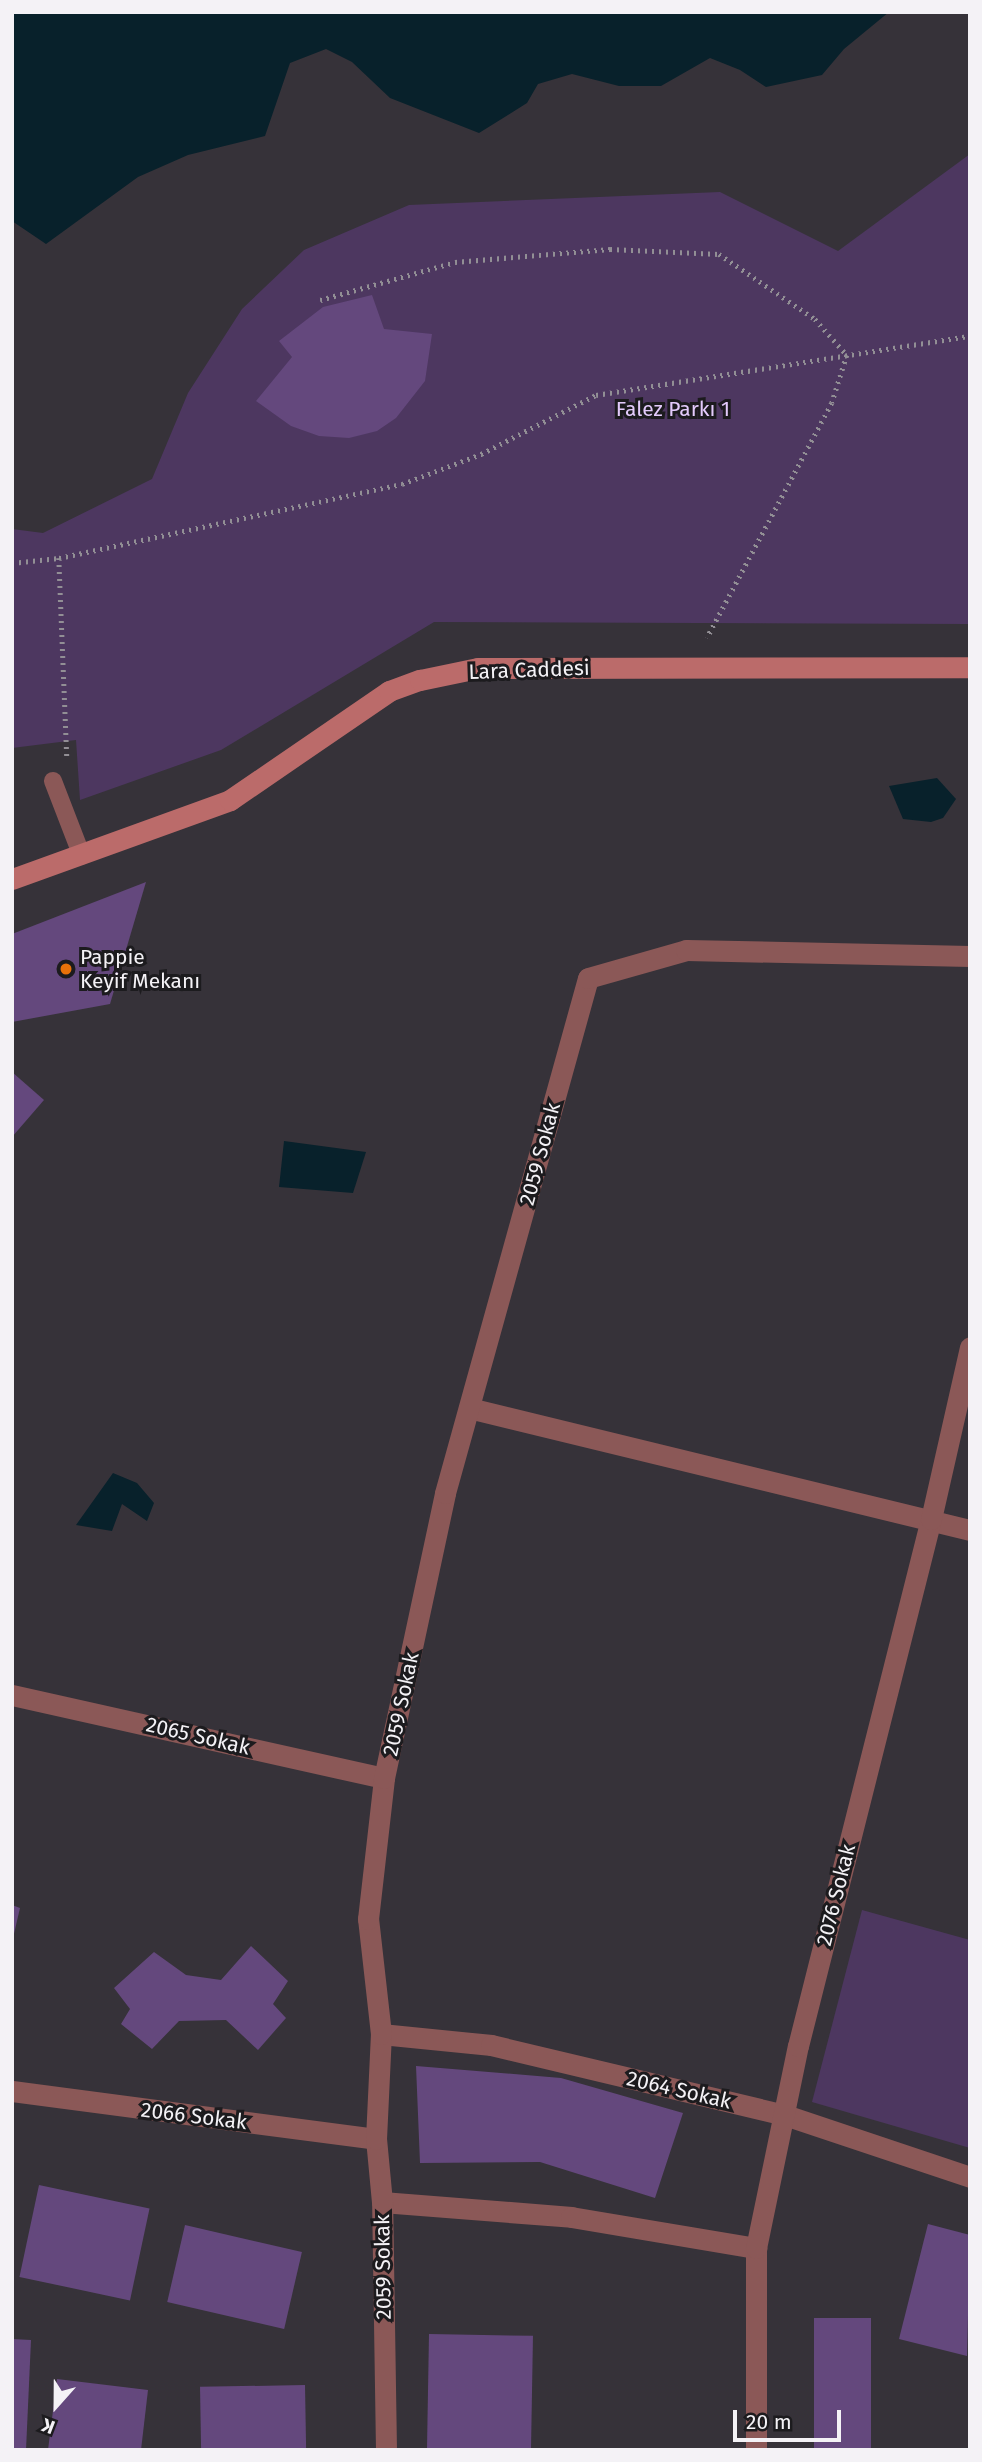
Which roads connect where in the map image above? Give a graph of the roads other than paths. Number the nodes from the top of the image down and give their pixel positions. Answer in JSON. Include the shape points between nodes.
{"nodes":[{"id":1,"x":970,"y":667,"type":"edge"},
{"id":2,"x":53,"y":780,"type":"dead end"},
{"id":3,"x":82,"y":856,"type":"junction"},
{"id":4,"x":12,"y":879,"type":"edge"},
{"id":5,"x":970,"y":956,"type":"edge"},
{"id":6,"x":970,"y":1347,"type":"edge"},
{"id":7,"x":469,"y":1408,"type":"junction"},
{"id":8,"x":931,"y":1519,"type":"junction"},
{"id":9,"x":970,"y":1530,"type":"edge"},
{"id":10,"x":12,"y":1695,"type":"edge"},
{"id":11,"x":384,"y":1778,"type":"junction"},
{"id":12,"x":381,"y":2034,"type":"junction"},
{"id":13,"x":12,"y":2091,"type":"edge"},
{"id":14,"x":785,"y":2115,"type":"junction"},
{"id":15,"x":376,"y":2139,"type":"junction"},
{"id":16,"x":970,"y":2177,"type":"edge"},
{"id":17,"x":382,"y":2202,"type":"junction"},
{"id":18,"x":756,"y":2248,"type":"junction"},
{"id":19,"x":386,"y":2450,"type":"edge"},
{"id":20,"x":756,"y":2450,"type":"edge"}],
"edges":[{"from":1,"to":3,"type":"street","name":"Lara Caddesi","via":[[478,668],[420,680],[389,691],[230,800]]},
{"from":2,"to":3,"type":"lane"},
{"from":3,"to":4,"type":"street","name":"Lara Caddesi"},
{"from":5,"to":7,"type":"street","name":"2059 Sokak","via":[[686,950],[588,978]]},
{"from":6,"to":8,"type":"street","name":"2076 Sokak"},
{"from":7,"to":8,"type":"street"},
{"from":7,"to":11,"type":"street","name":"2059 Sokak","via":[[444,1493]]},
{"from":8,"to":9,"type":"street"},
{"from":8,"to":14,"type":"street","name":"2076 Sokak","via":[[798,2046]]},
{"from":10,"to":11,"type":"street","name":"2065 Sokak"},
{"from":11,"to":12,"type":"street","name":"2059 Sokak","via":[[368,1919]]},
{"from":12,"to":14,"type":"street","name":"2064 Sokak","via":[[491,2045]]},
{"from":12,"to":15,"type":"street","name":"2059 Sokak"},
{"from":13,"to":15,"type":"street","name":"2066 Sokak"},
{"from":14,"to":16,"type":"street","name":"2064 Sokak"},
{"from":14,"to":18,"type":"street","name":"2076 Sokak"},
{"from":15,"to":17,"type":"street","name":"2059 Sokak"},
{"from":17,"to":18,"type":"street","via":[[571,2217]]},
{"from":17,"to":19,"type":"street","name":"2059 Sokak"},
{"from":18,"to":20,"type":"street","name":"2076 Sokak"}]}
